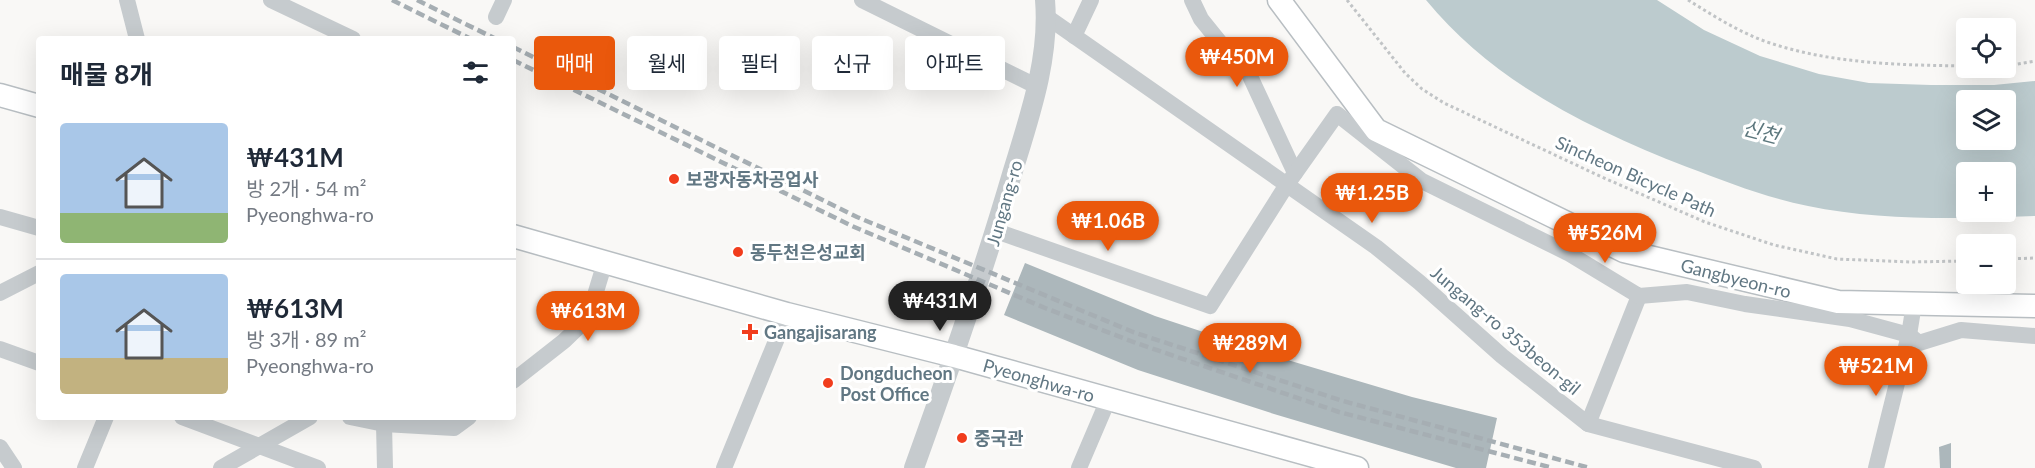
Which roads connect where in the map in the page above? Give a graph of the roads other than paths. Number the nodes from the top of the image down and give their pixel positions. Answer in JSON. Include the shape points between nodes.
{"nodes":[{"id":1,"x":127,"y":0,"type":"edge"},
{"id":2,"x":271,"y":0,"type":"edge"},
{"id":3,"x":504,"y":0,"type":"edge"},
{"id":4,"x":862,"y":0,"type":"edge"},
{"id":5,"x":1091,"y":0,"type":"edge"},
{"id":6,"x":1192,"y":0,"type":"edge"},
{"id":7,"x":1279,"y":0,"type":"edge"},
{"id":8,"x":1046,"y":8,"type":"edge"},
{"id":9,"x":496,"y":17,"type":"dead end"},
{"id":10,"x":135,"y":36,"type":"edge"},
{"id":11,"x":347,"y":36,"type":"edge"},
{"id":12,"x":1074,"y":36,"type":"junction"},
{"id":13,"x":1038,"y":87,"type":"junction"},
{"id":14,"x":0,"y":95,"type":"edge"},
{"id":15,"x":36,"y":105,"type":"edge"},
{"id":16,"x":1290,"y":179,"type":"junction"},
{"id":17,"x":0,"y":217,"type":"edge"},
{"id":18,"x":36,"y":227,"type":"edge"},
{"id":19,"x":996,"y":231,"type":"junction"},
{"id":20,"x":516,"y":237,"type":"edge"},
{"id":21,"x":605,"y":262,"type":"junction"},
{"id":22,"x":36,"y":275,"type":"edge"},
{"id":23,"x":0,"y":293,"type":"edge"},
{"id":24,"x":1640,"y":296,"type":"junction"},
{"id":25,"x":1914,"y":304,"type":"junction"},
{"id":26,"x":2035,"y":306,"type":"edge"},
{"id":27,"x":787,"y":314,"type":"junction"},
{"id":28,"x":1909,"y":335,"type":"junction"},
{"id":29,"x":2035,"y":336,"type":"edge"},
{"id":30,"x":0,"y":349,"type":"edge"},
{"id":31,"x":954,"y":356,"type":"junction"},
{"id":32,"x":36,"y":362,"type":"edge"},
{"id":33,"x":516,"y":379,"type":"edge"},
{"id":34,"x":1108,"y":400,"type":"junction"},
{"id":35,"x":105,"y":420,"type":"edge"},
{"id":36,"x":190,"y":420,"type":"edge"},
{"id":37,"x":304,"y":420,"type":"edge"},
{"id":38,"x":365,"y":420,"type":"edge"},
{"id":39,"x":464,"y":420,"type":"edge"},
{"id":40,"x":384,"y":424,"type":"junction"},
{"id":41,"x":1588,"y":424,"type":"junction"},
{"id":42,"x":257,"y":445,"type":"junction"},
{"id":43,"x":0,"y":447,"type":"edge"},
{"id":44,"x":14,"y":468,"type":"edge"},
{"id":45,"x":85,"y":468,"type":"edge"},
{"id":46,"x":221,"y":468,"type":"edge"},
{"id":47,"x":318,"y":468,"type":"edge"},
{"id":48,"x":385,"y":468,"type":"edge"},
{"id":49,"x":724,"y":468,"type":"edge"},
{"id":50,"x":914,"y":468,"type":"edge"},
{"id":51,"x":1078,"y":468,"type":"edge"},
{"id":52,"x":1356,"y":468,"type":"edge"},
{"id":53,"x":1754,"y":468,"type":"edge"},
{"id":54,"x":1876,"y":468,"type":"edge"}],
"edges":[{"from":1,"to":10,"type":"street"},
{"from":2,"to":11,"type":"street"},
{"from":3,"to":9,"type":"street"},
{"from":4,"to":13,"type":"street"},
{"from":5,"to":12,"type":"street"},
{"from":6,"to":16,"type":"street","via":[[1201,19],[1249,74]]},
{"from":7,"to":25,"type":"main road","name":"Gangbyeon-ro","via":[[1376,130],[1624,250],[1838,302]]},
{"from":8,"to":12,"type":"street","name":"Jungang-ro 353beon-gil"},
{"from":8,"to":13,"type":"street","name":"Jungang-ro"},
{"from":12,"to":16,"type":"street","name":"Jungang-ro 353beon-gil"},
{"from":13,"to":19,"type":"street","name":"Jungang-ro"},
{"from":14,"to":15,"type":"main road"},
{"from":16,"to":19,"type":"street","via":[[1210,306]]},
{"from":16,"to":24,"type":"street","via":[[1336,114],[1422,181],[1569,253]]},
{"from":16,"to":41,"type":"street","name":"Jungang-ro 353beon-gil"},
{"from":17,"to":18,"type":"street"},
{"from":19,"to":31,"type":"street","name":"Jungang-ro"},
{"from":20,"to":21,"type":"main road","name":"Pyeonghwa-ro"},
{"from":21,"to":27,"type":"main road","name":"Pyeonghwa-ro"},
{"from":21,"to":33,"type":"street","via":[[588,318]]},
{"from":22,"to":23,"type":"street"},
{"from":24,"to":28,"type":"street","via":[[1687,292],[1850,319]]},
{"from":24,"to":41,"type":"street","name":"Jungang-ro 353beon-gil"},
{"from":25,"to":26,"type":"main road","name":"Gangbyeon-ro"},
{"from":25,"to":28,"type":"street"},
{"from":27,"to":31,"type":"main road","name":"Pyeonghwa-ro"},
{"from":27,"to":49,"type":"street"},
{"from":28,"to":29,"type":"street","via":[[1919,343],[1961,330]]},
{"from":28,"to":54,"type":"street"},
{"from":30,"to":32,"type":"street"},
{"from":31,"to":34,"type":"main road","name":"Pyeonghwa-ro"},
{"from":31,"to":50,"type":"street","name":"Jungang-ro"},
{"from":34,"to":51,"type":"street"},
{"from":34,"to":52,"type":"main road","name":"Pyeonghwa-ro"},
{"from":35,"to":45,"type":"street"},
{"from":36,"to":42,"type":"street"},
{"from":37,"to":42,"type":"street"},
{"from":38,"to":40,"type":"street"},
{"from":39,"to":40,"type":"street","via":[[454,428]]},
{"from":40,"to":48,"type":"street"},
{"from":41,"to":53,"type":"street"},
{"from":42,"to":46,"type":"street"},
{"from":42,"to":47,"type":"street"},
{"from":43,"to":44,"type":"street"}]}
